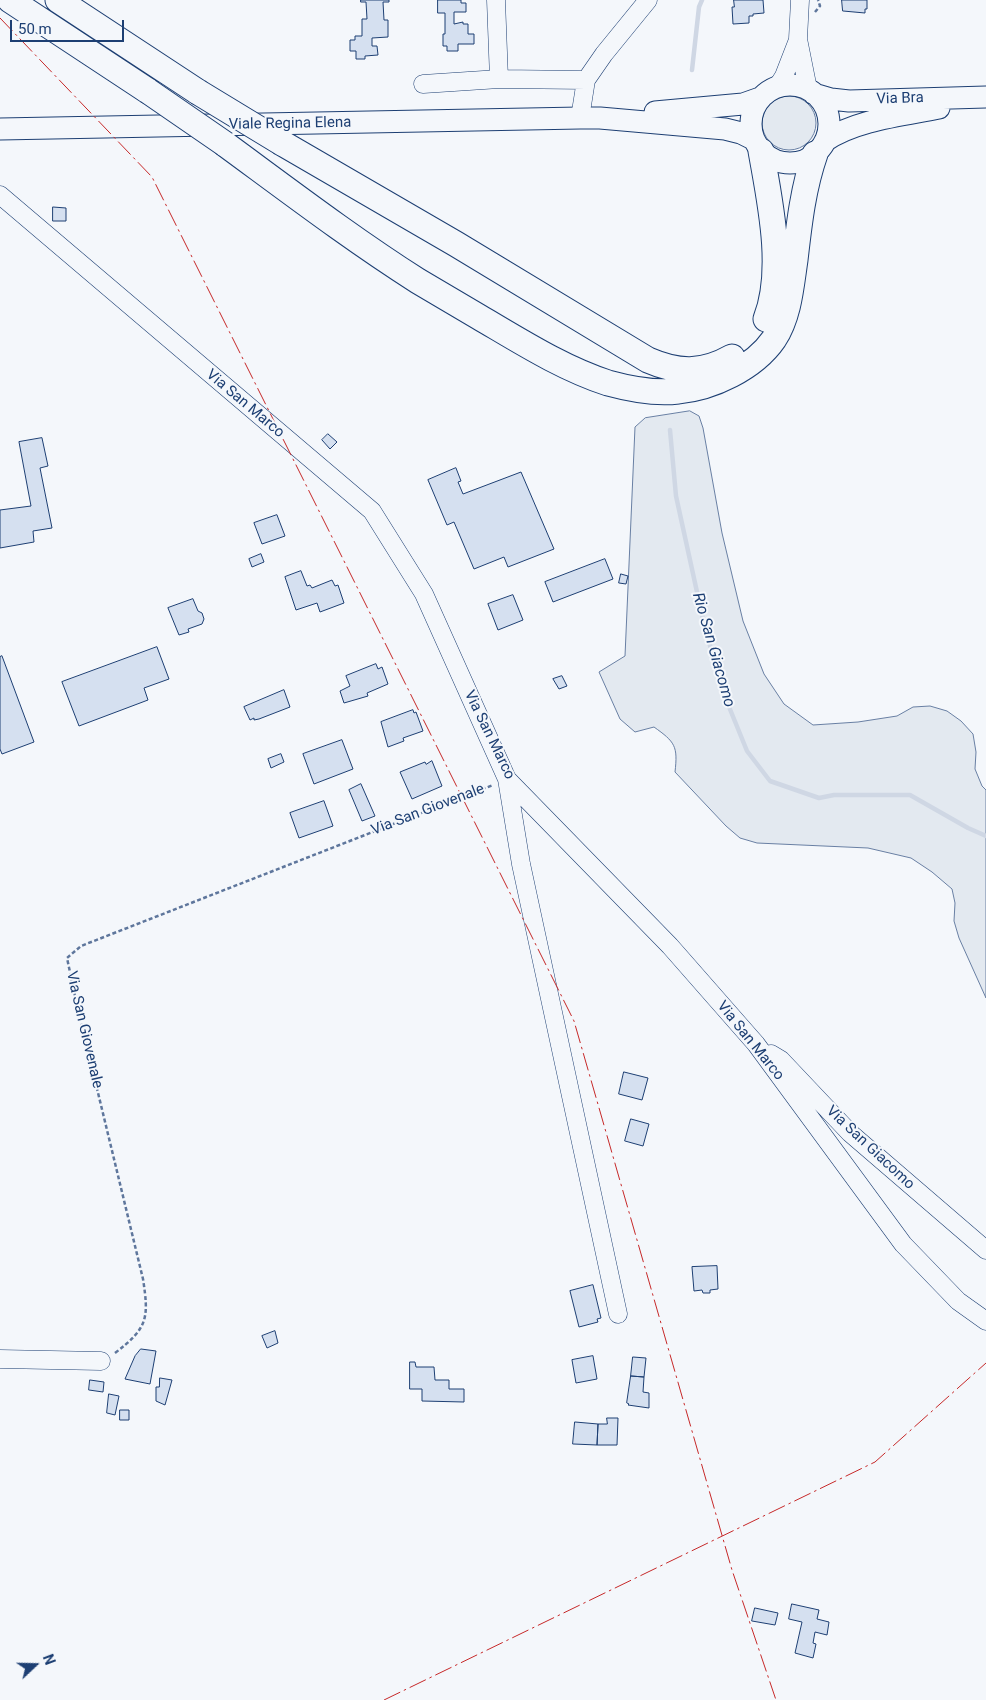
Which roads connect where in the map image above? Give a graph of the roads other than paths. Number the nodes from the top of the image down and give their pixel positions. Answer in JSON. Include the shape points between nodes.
{"nodes":[{"id":1,"x":10,"y":0,"type":"edge"},
{"id":2,"x":58,"y":0,"type":"edge"},
{"id":3,"x":496,"y":0,"type":"edge"},
{"id":4,"x":648,"y":0,"type":"edge"},
{"id":5,"x":800,"y":0,"type":"edge"},
{"id":6,"x":798,"y":39,"type":"junction"},
{"id":7,"x":499,"y":78,"type":"junction"},
{"id":8,"x":586,"y":80,"type":"junction"},
{"id":9,"x":423,"y":84,"type":"dead end"},
{"id":10,"x":811,"y":92,"type":"junction"},
{"id":11,"x":769,"y":93,"type":"junction"},
{"id":12,"x":986,"y":99,"type":"edge"},
{"id":13,"x":590,"y":118,"type":"junction"},
{"id":14,"x":0,"y":129,"type":"edge"},
{"id":15,"x":757,"y":145,"type":"junction"},
{"id":16,"x":820,"y":148,"type":"junction"},
{"id":17,"x":0,"y":195,"type":"edge"},
{"id":18,"x":507,"y":779,"type":"junction"},
{"id":19,"x":756,"y":1044,"type":"junction"},
{"id":20,"x":986,"y":1250,"type":"edge"},
{"id":21,"x":618,"y":1314,"type":"dead end"},
{"id":22,"x":986,"y":1320,"type":"edge"},
{"id":23,"x":0,"y":1359,"type":"edge"},
{"id":24,"x":101,"y":1361,"type":"road end"}],
"edges":[{"from":1,"to":16,"type":"highway","bridge":true,"via":[[148,91],[417,280],[527,346],[608,383],[661,392],[700,387],[750,365],[773,340],[782,325],[791,292],[803,203],[810,169]]},
{"from":2,"to":15,"type":"highway","bridge":true,"via":[[198,92],[636,354],[666,368],[709,367],[725,361],[752,342],[769,310],[775,256],[770,207]]},
{"from":3,"to":7,"type":"street"},
{"from":4,"to":8,"type":"street"},
{"from":5,"to":6,"type":"street"},
{"from":6,"to":10,"type":"street"},
{"from":6,"to":11,"type":"street","via":[[784,76]]},
{"from":7,"to":8,"type":"street"},
{"from":7,"to":9,"type":"street"},
{"from":8,"to":13,"type":"street"},
{"from":10,"to":11,"type":"main road","via":[[792,85]]},
{"from":10,"to":12,"type":"main road","name":"Via Bra","via":[[849,101]]},
{"from":10,"to":16,"type":"main road","via":[[822,102],[829,123],[828,134]]},
{"from":11,"to":13,"type":"main road","name":"Viale Regina Elena","via":[[743,104]]},
{"from":11,"to":15,"type":"main road","via":[[754,107],[751,117]]},
{"from":12,"to":16,"type":"main road","name":"Via Bra","via":[[870,122],[839,133]]},
{"from":13,"to":14,"type":"main road","name":"Viale Regina Elena"},
{"from":13,"to":15,"type":"main road","name":"Viale Regina Elena","via":[[725,130],[741,133]]},
{"from":15,"to":16,"type":"main road","via":[[768,157],[787,164],[807,160]]},
{"from":17,"to":18,"type":"street","name":"Via San Marco","via":[[372,512],[424,594]]},
{"from":18,"to":19,"type":"street","name":"Via San Marco","via":[[670,946]]},
{"from":18,"to":21,"type":"street","via":[[521,864]]},
{"from":19,"to":20,"type":"street","name":"Via San Giacomo","via":[[781,1060],[850,1133]]},
{"from":19,"to":22,"type":"street","name":"Via San Marco","via":[[903,1244],[958,1301]]},
{"from":23,"to":24,"type":"street"}]}
